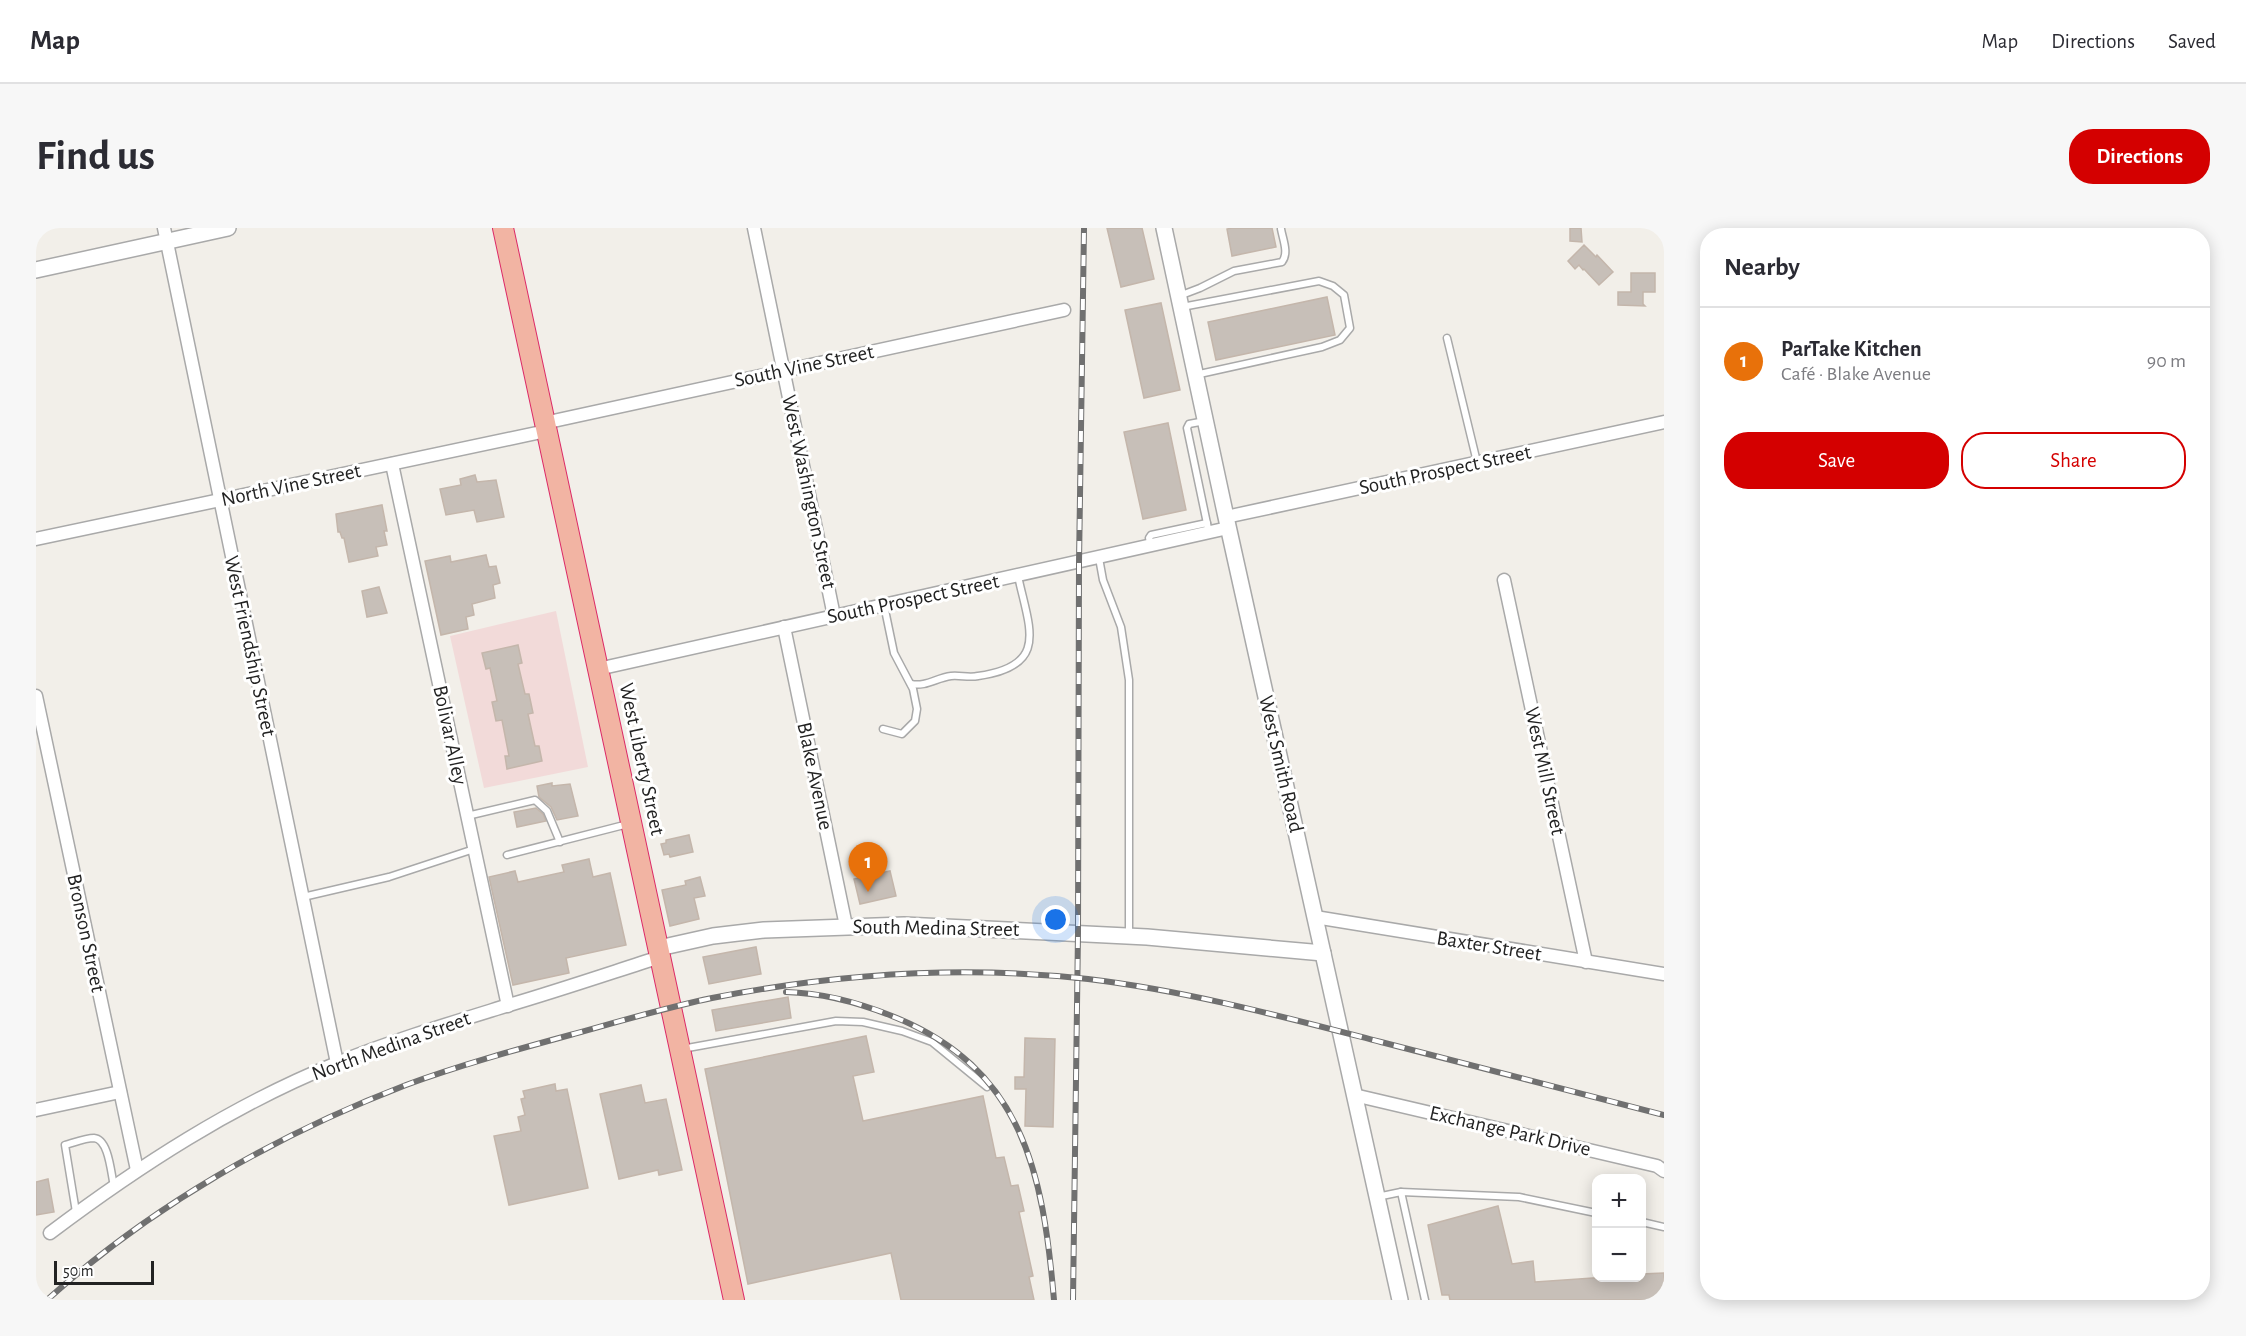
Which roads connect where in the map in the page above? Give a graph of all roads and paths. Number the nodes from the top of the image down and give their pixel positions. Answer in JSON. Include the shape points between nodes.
{"nodes":[{"id":1,"x":228,"y":228,"type":"edge"},
{"id":2,"x":503,"y":228,"type":"edge"},
{"id":3,"x":754,"y":228,"type":"edge"},
{"id":4,"x":1164,"y":228,"type":"edge"},
{"id":5,"x":1281,"y":229,"type":"edge"},
{"id":6,"x":165,"y":235,"type":"edge"},
{"id":7,"x":36,"y":270,"type":"edge"},
{"id":8,"x":1180,"y":302,"type":"junction"},
{"id":9,"x":1064,"y":309,"type":"dead end"},
{"id":10,"x":1447,"y":338,"type":"dead end"},
{"id":11,"x":783,"y":371,"type":"junction"},
{"id":12,"x":1196,"y":375,"type":"junction"},
{"id":13,"x":1205,"y":421,"type":"junction"},
{"id":14,"x":1664,"y":422,"type":"edge"},
{"id":15,"x":545,"y":427,"type":"junction"},
{"id":16,"x":1477,"y":463,"type":"junction"},
{"id":17,"x":392,"y":464,"type":"junction"},
{"id":18,"x":220,"y":500,"type":"junction"},
{"id":19,"x":1227,"y":523,"type":"junction"},
{"id":20,"x":1208,"y":528,"type":"junction"},
{"id":21,"x":36,"y":539,"type":"edge"},
{"id":22,"x":1099,"y":558,"type":"junction"},
{"id":23,"x":1017,"y":576,"type":"junction"},
{"id":24,"x":1504,"y":580,"type":"dead end"},
{"id":25,"x":884,"y":605,"type":"junction"},
{"id":26,"x":834,"y":616,"type":"junction"},
{"id":27,"x":784,"y":627,"type":"junction"},
{"id":28,"x":598,"y":669,"type":"junction"},
{"id":29,"x":910,"y":684,"type":"junction"},
{"id":30,"x":36,"y":696,"type":"edge"},
{"id":31,"x":883,"y":729,"type":"dead end"},
{"id":32,"x":467,"y":816,"type":"junction"},
{"id":33,"x":632,"y":824,"type":"junction"},
{"id":34,"x":560,"y":842,"type":"junction"},
{"id":35,"x":474,"y":849,"type":"junction"},
{"id":36,"x":507,"y":855,"type":"dead end"},
{"id":37,"x":303,"y":897,"type":"junction"},
{"id":38,"x":1315,"y":917,"type":"junction"},
{"id":39,"x":846,"y":926,"type":"junction"},
{"id":40,"x":1129,"y":936,"type":"junction"},
{"id":41,"x":659,"y":952,"type":"junction"},
{"id":42,"x":1323,"y":953,"type":"junction"},
{"id":43,"x":1586,"y":962,"type":"junction"},
{"id":44,"x":1664,"y":974,"type":"edge"},
{"id":45,"x":508,"y":1006,"type":"junction"},
{"id":46,"x":680,"y":1050,"type":"junction"},
{"id":47,"x":337,"y":1063,"type":"junction"},
{"id":48,"x":987,"y":1087,"type":"dead end"},
{"id":49,"x":120,"y":1092,"type":"junction"},
{"id":50,"x":1354,"y":1095,"type":"junction"},
{"id":51,"x":36,"y":1110,"type":"edge"},
{"id":52,"x":137,"y":1170,"type":"junction"},
{"id":53,"x":1664,"y":1171,"type":"edge"},
{"id":54,"x":114,"y":1186,"type":"junction"},
{"id":55,"x":1401,"y":1192,"type":"junction"},
{"id":56,"x":1377,"y":1197,"type":"junction"},
{"id":57,"x":1592,"y":1212,"type":"edge"},
{"id":58,"x":76,"y":1213,"type":"junction"},
{"id":59,"x":1646,"y":1223,"type":"edge"},
{"id":60,"x":1664,"y":1227,"type":"edge"},
{"id":61,"x":50,"y":1233,"type":"dead end"},
{"id":62,"x":734,"y":1300,"type":"edge"},
{"id":63,"x":1400,"y":1300,"type":"edge"},
{"id":64,"x":1425,"y":1300,"type":"edge"}],
"edges":[{"from":1,"to":6,"type":"street"},
{"from":2,"to":15,"type":"highway","name":"West Liberty Street"},
{"from":3,"to":11,"type":"street","name":"West Washington Street"},
{"from":4,"to":8,"type":"street","name":"West Smith Road"},
{"from":5,"to":8,"type":"lane","via":[[1286,251],[1281,262],[1234,271]]},
{"from":6,"to":7,"type":"street"},
{"from":6,"to":18,"type":"street","name":"West Friendship Street"},
{"from":8,"to":12,"type":"street","name":"West Smith Road"},
{"from":8,"to":12,"type":"lane","via":[[1319,281],[1344,295],[1350,328],[1340,340]]},
{"from":9,"to":11,"type":"street","name":"South Vine Street"},
{"from":10,"to":16,"type":"lane"},
{"from":11,"to":15,"type":"street","name":"South Vine Street"},
{"from":11,"to":26,"type":"street","name":"West Washington Street"},
{"from":12,"to":13,"type":"street","name":"West Smith Road"},
{"from":13,"to":19,"type":"street","name":"West Smith Road"},
{"from":13,"to":20,"type":"lane","via":[[1189,424],[1187,429]]},
{"from":14,"to":16,"type":"street","name":"South Prospect Street"},
{"from":15,"to":17,"type":"street","name":"North Vine Street"},
{"from":15,"to":28,"type":"highway","name":"West Liberty Street"},
{"from":16,"to":19,"type":"street","name":"South Prospect Street"},
{"from":17,"to":18,"type":"street","name":"North Vine Street"},
{"from":17,"to":32,"type":"street","name":"Bolivar Alley"},
{"from":18,"to":21,"type":"street","name":"North Vine Street"},
{"from":18,"to":37,"type":"street","name":"West Friendship Street"},
{"from":19,"to":20,"type":"street","name":"South Prospect Street"},
{"from":19,"to":38,"type":"street","name":"West Smith Road"},
{"from":20,"to":22,"type":"street","name":"South Prospect Street"},
{"from":22,"to":23,"type":"street","name":"South Prospect Street"},
{"from":22,"to":40,"type":"lane","via":[[1121,627],[1129,680]]},
{"from":23,"to":25,"type":"street","name":"South Prospect Street"},
{"from":23,"to":29,"type":"lane","via":[[1031,639],[1020,661],[1003,671],[977,677],[949,676],[918,686]]},
{"from":24,"to":43,"type":"street","name":"West Mill Street"},
{"from":25,"to":26,"type":"street","name":"South Prospect Street"},
{"from":25,"to":29,"type":"lane","via":[[894,653]]},
{"from":26,"to":27,"type":"street","name":"South Prospect Street"},
{"from":27,"to":28,"type":"street","name":"South Prospect Street"},
{"from":27,"to":39,"type":"street","name":"Blake Avenue"},
{"from":28,"to":33,"type":"highway","name":"West Liberty Street"},
{"from":29,"to":31,"type":"lane","via":[[917,709],[915,722],[902,734]]},
{"from":30,"to":49,"type":"street","name":"Bronson Street"},
{"from":32,"to":34,"type":"lane","via":[[535,800],[547,811]]},
{"from":32,"to":35,"type":"street","name":"Bolivar Alley"},
{"from":33,"to":34,"type":"lane"},
{"from":33,"to":41,"type":"highway","name":"West Liberty Street"},
{"from":34,"to":36,"type":"lane"},
{"from":35,"to":37,"type":"lane","via":[[389,878]]},
{"from":35,"to":45,"type":"street","name":"Bolivar Alley"},
{"from":37,"to":47,"type":"street","name":"West Friendship Street"},
{"from":38,"to":42,"type":"street","name":"West Smith Road"},
{"from":38,"to":43,"type":"street","name":"Baxter Street"},
{"from":39,"to":40,"type":"street","name":"South Medina Street","via":[[980,927]]},
{"from":39,"to":41,"type":"street","name":"South Medina Street","via":[[713,936]]},
{"from":40,"to":42,"type":"street","name":"South Medina Street"},
{"from":41,"to":45,"type":"street","name":"North Medina Street"},
{"from":41,"to":46,"type":"highway","name":"West Liberty Street"},
{"from":42,"to":50,"type":"street","name":"West Smith Road"},
{"from":43,"to":44,"type":"street","name":"Baxter Street"},
{"from":45,"to":47,"type":"street","name":"North Medina Street","via":[[437,1026]]},
{"from":46,"to":48,"type":"lane","via":[[836,1021],[863,1022],[932,1042]]},
{"from":46,"to":62,"type":"highway","name":"West Liberty Street"},
{"from":47,"to":52,"type":"street","name":"North Medina Street","via":[[248,1105]]},
{"from":49,"to":51,"type":"street"},
{"from":49,"to":52,"type":"street","name":"Bronson Street"},
{"from":50,"to":53,"type":"street","name":"Exchange Park Drive","via":[[1657,1166]]},
{"from":50,"to":56,"type":"street","name":"West Smith Road"},
{"from":52,"to":54,"type":"street","name":"North Medina Street"},
{"from":54,"to":58,"type":"street","name":"North Medina Street"},
{"from":54,"to":58,"type":"lane","via":[[101,1141],[94,1138],[65,1145]]},
{"from":55,"to":56,"type":"lane"},
{"from":55,"to":57,"type":"lane","via":[[1519,1197]]},
{"from":55,"to":64,"type":"lane"},
{"from":56,"to":63,"type":"street","name":"West Smith Road"},
{"from":58,"to":61,"type":"street","name":"North Medina Street"},
{"from":59,"to":60,"type":"lane"}]}
